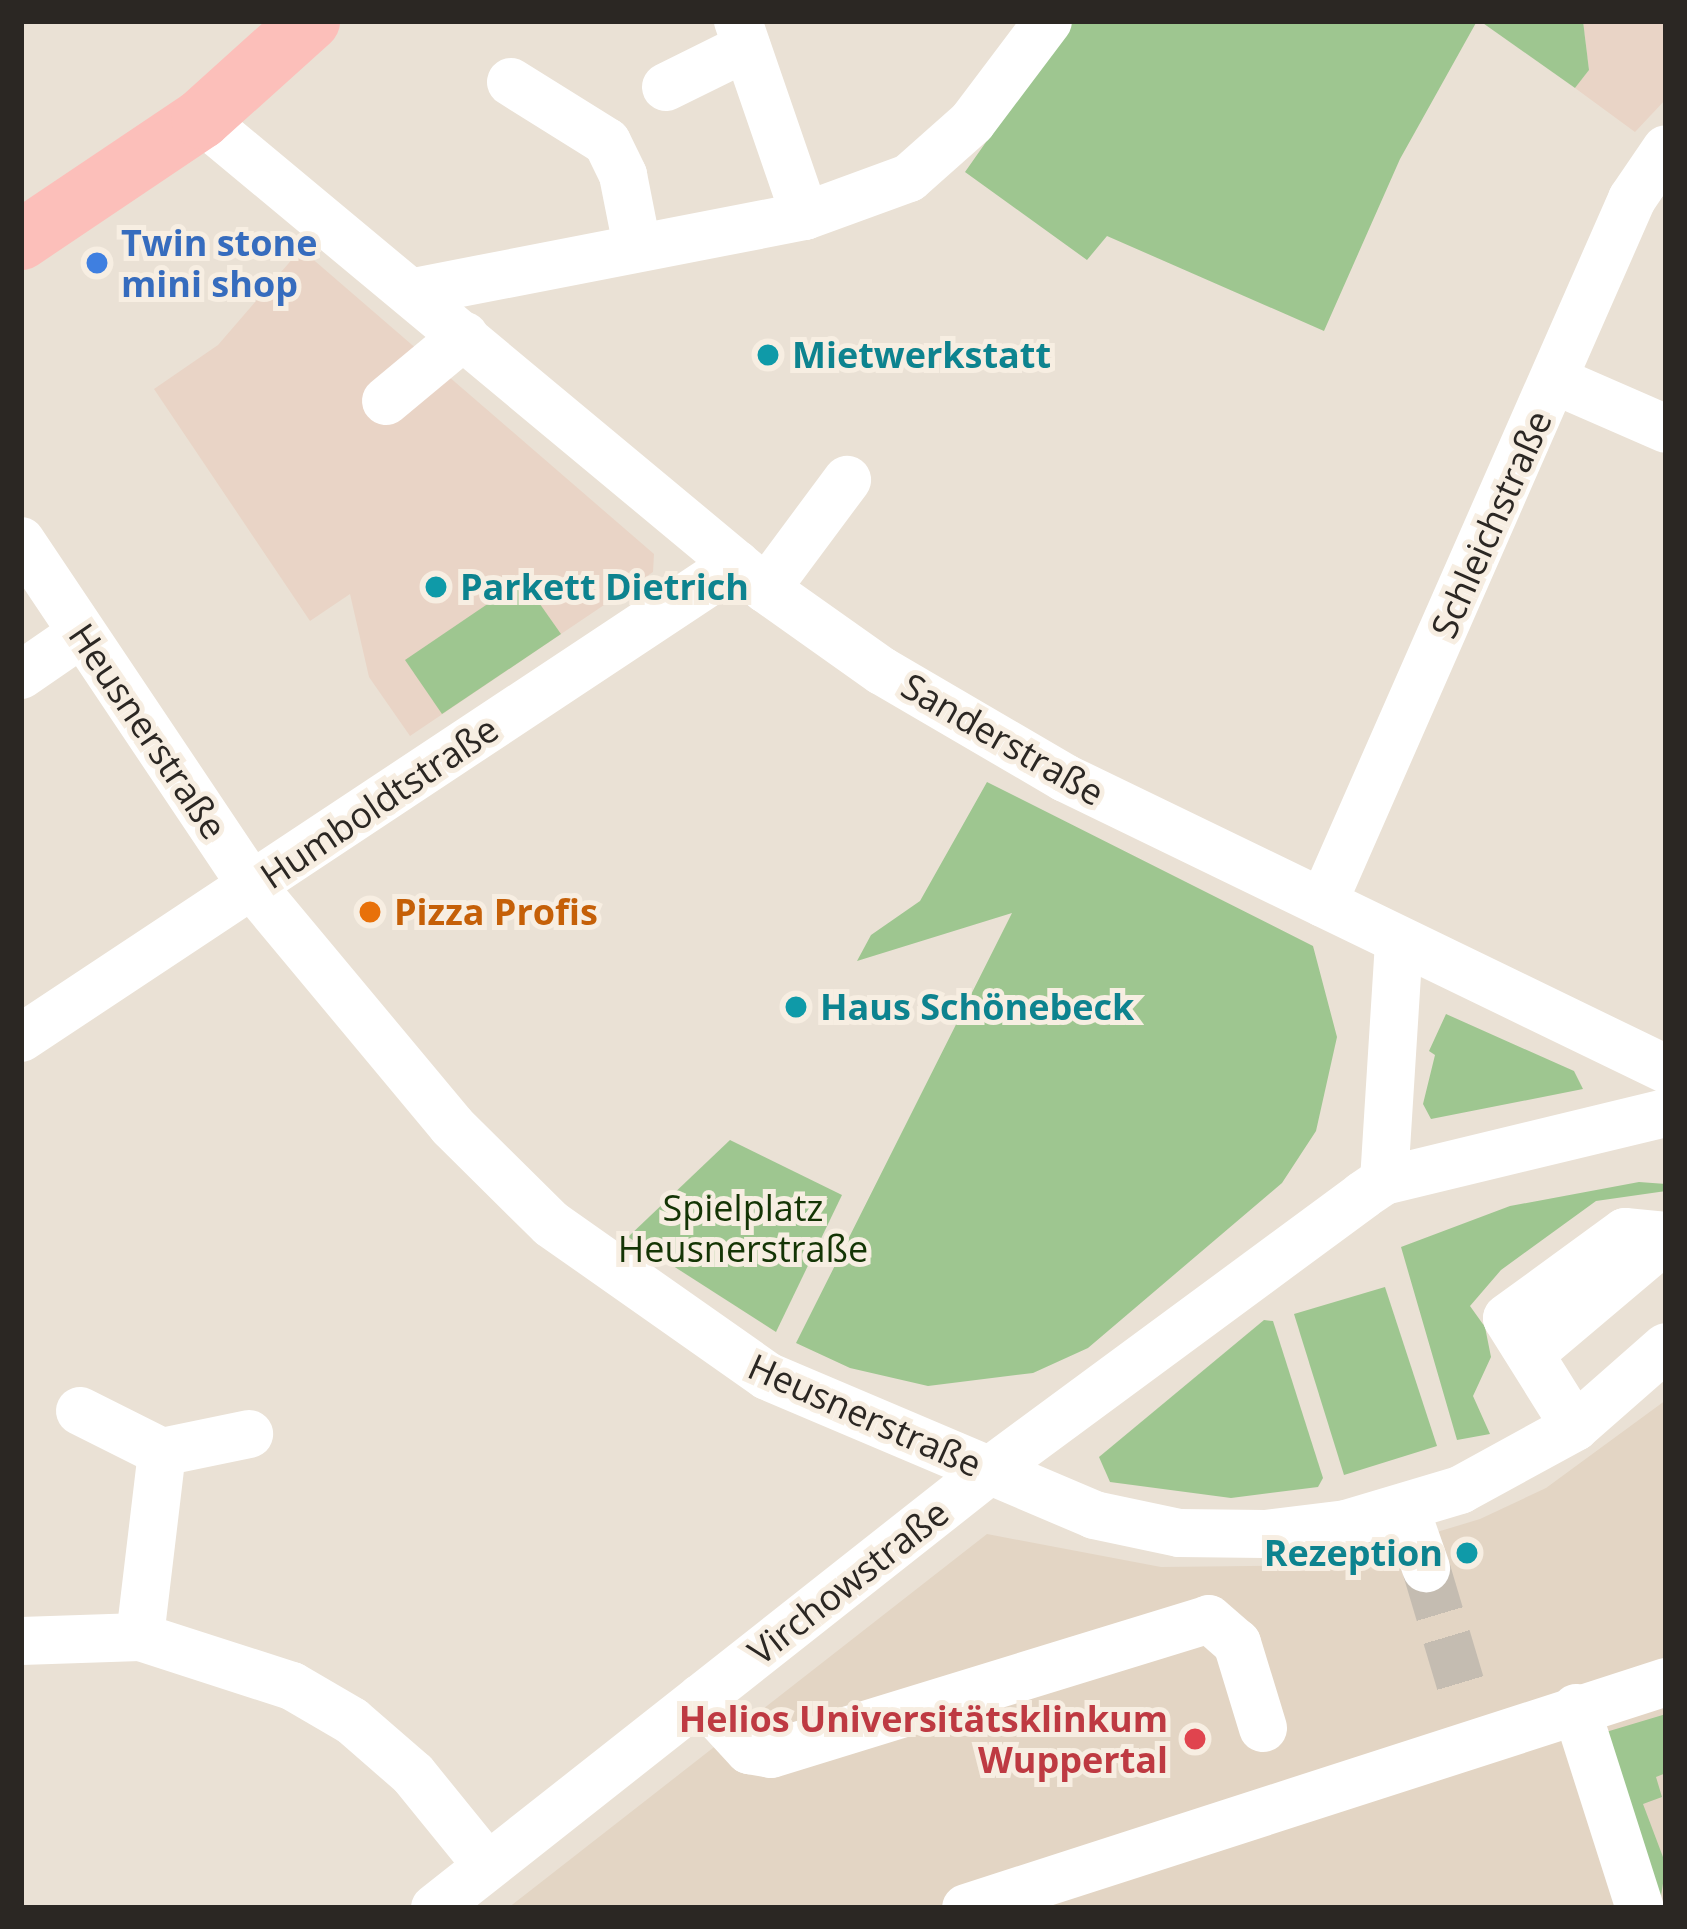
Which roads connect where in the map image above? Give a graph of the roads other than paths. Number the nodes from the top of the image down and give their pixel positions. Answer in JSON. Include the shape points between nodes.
{"nodes":[{"id":1,"x":310,"y":21,"type":"edge"},
{"id":2,"x":1048,"y":21,"type":"edge"},
{"id":3,"x":742,"y":34,"type":"edge"},
{"id":4,"x":511,"y":82,"type":"dead end"},
{"id":5,"x":666,"y":87,"type":"dead end"},
{"id":6,"x":201,"y":119,"type":"junction"},
{"id":7,"x":1666,"y":149,"type":"edge"},
{"id":8,"x":805,"y":216,"type":"junction"},
{"id":9,"x":21,"y":240,"type":"edge"},
{"id":10,"x":637,"y":246,"type":"junction"},
{"id":11,"x":414,"y":292,"type":"junction"},
{"id":12,"x":464,"y":336,"type":"junction"},
{"id":13,"x":1554,"y":380,"type":"junction"},
{"id":14,"x":386,"y":401,"type":"dead end"},
{"id":15,"x":1666,"y":429,"type":"edge"},
{"id":16,"x":847,"y":480,"type":"dead end"},
{"id":17,"x":21,"y":541,"type":"edge"},
{"id":18,"x":751,"y":577,"type":"junction"},
{"id":19,"x":82,"y":633,"type":"junction"},
{"id":20,"x":21,"y":675,"type":"edge"},
{"id":21,"x":253,"y":887,"type":"junction"},
{"id":22,"x":1323,"y":903,"type":"junction"},
{"id":23,"x":1399,"y":940,"type":"junction"},
{"id":24,"x":21,"y":1038,"type":"edge"},
{"id":25,"x":1666,"y":1070,"type":"edge"},
{"id":26,"x":1666,"y":1113,"type":"edge"},
{"id":27,"x":1384,"y":1181,"type":"junction"},
{"id":28,"x":1666,"y":1238,"type":"edge"},
{"id":29,"x":1666,"y":1347,"type":"edge"},
{"id":30,"x":80,"y":1411,"type":"dead end"},
{"id":31,"x":1575,"y":1427,"type":"junction"},
{"id":32,"x":249,"y":1433,"type":"dead end"},
{"id":33,"x":161,"y":1452,"type":"junction"},
{"id":34,"x":989,"y":1472,"type":"junction"},
{"id":35,"x":1405,"y":1508,"type":"junction"},
{"id":36,"x":1426,"y":1568,"type":"tunnel mouth"},
{"id":37,"x":140,"y":1637,"type":"junction"},
{"id":38,"x":21,"y":1641,"type":"edge"},
{"id":39,"x":1666,"y":1682,"type":"edge"},
{"id":40,"x":701,"y":1697,"type":"junction"},
{"id":41,"x":1576,"y":1708,"type":"junction"},
{"id":42,"x":1264,"y":1728,"type":"dead end"},
{"id":43,"x":487,"y":1865,"type":"junction"},
{"id":44,"x":435,"y":1908,"type":"edge"},
{"id":45,"x":966,"y":1908,"type":"edge"},
{"id":46,"x":1640,"y":1908,"type":"edge"}],
"edges":[{"from":1,"to":6,"type":"main road"},
{"from":2,"to":8,"type":"street","via":[[973,122],[909,178]]},
{"from":3,"to":5,"type":"street"},
{"from":3,"to":8,"type":"street"},
{"from":4,"to":10,"type":"street","via":[[607,142],[623,175]]},
{"from":6,"to":9,"type":"main road"},
{"from":6,"to":11,"type":"street","name":"Sanderstraße"},
{"from":7,"to":13,"type":"street","name":"Schleichstraße","via":[[1632,199]]},
{"from":8,"to":10,"type":"street"},
{"from":10,"to":11,"type":"street"},
{"from":11,"to":12,"type":"street","name":"Sanderstraße"},
{"from":12,"to":14,"type":"street"},
{"from":12,"to":18,"type":"street","name":"Sanderstraße"},
{"from":13,"to":15,"type":"street"},
{"from":13,"to":22,"type":"street","name":"Schleichstraße"},
{"from":16,"to":18,"type":"street","name":"Humboldtstraße"},
{"from":17,"to":19,"type":"street","name":"Heusnerstraße"},
{"from":18,"to":21,"type":"street","name":"Humboldtstraße"},
{"from":18,"to":22,"type":"street","name":"Sanderstraße","via":[[882,671],[1065,778]]},
{"from":19,"to":20,"type":"street"},
{"from":19,"to":21,"type":"street","name":"Heusnerstraße"},
{"from":21,"to":24,"type":"street","name":"Humboldtstraße"},
{"from":21,"to":34,"type":"street","name":"Heusnerstraße","via":[[452,1126],[551,1224],[767,1376]]},
{"from":22,"to":23,"type":"street","name":"Sanderstraße"},
{"from":23,"to":25,"type":"street","name":"Sanderstraße"},
{"from":23,"to":27,"type":"street"},
{"from":26,"to":27,"type":"street","name":"Virchowstraße"},
{"from":27,"to":34,"type":"street","name":"Virchowstraße"},
{"from":28,"to":31,"type":"street","via":[[1625,1232],[1507,1318]]},
{"from":29,"to":31,"type":"street","name":"Heusnerstraße"},
{"from":30,"to":33,"type":"street"},
{"from":31,"to":35,"type":"street","name":"Heusnerstraße","via":[[1460,1490]]},
{"from":32,"to":33,"type":"street"},
{"from":33,"to":37,"type":"street"},
{"from":34,"to":35,"type":"street","name":"Heusnerstraße","via":[[1094,1515],[1179,1533],[1264,1534]]},
{"from":34,"to":40,"type":"street","name":"Virchowstraße"},
{"from":35,"to":36,"type":"street"},
{"from":37,"to":38,"type":"street"},
{"from":37,"to":43,"type":"street","via":[[216,1656],[352,1721],[413,1774]]},
{"from":39,"to":41,"type":"street"},
{"from":40,"to":42,"type":"street","via":[[749,1750],[770,1754],[1209,1619],[1237,1643]]},
{"from":40,"to":43,"type":"street","name":"Virchowstraße"},
{"from":41,"to":45,"type":"street","via":[[1471,1720]]},
{"from":41,"to":46,"type":"street"},
{"from":43,"to":44,"type":"street","name":"Virchowstraße"}]}
